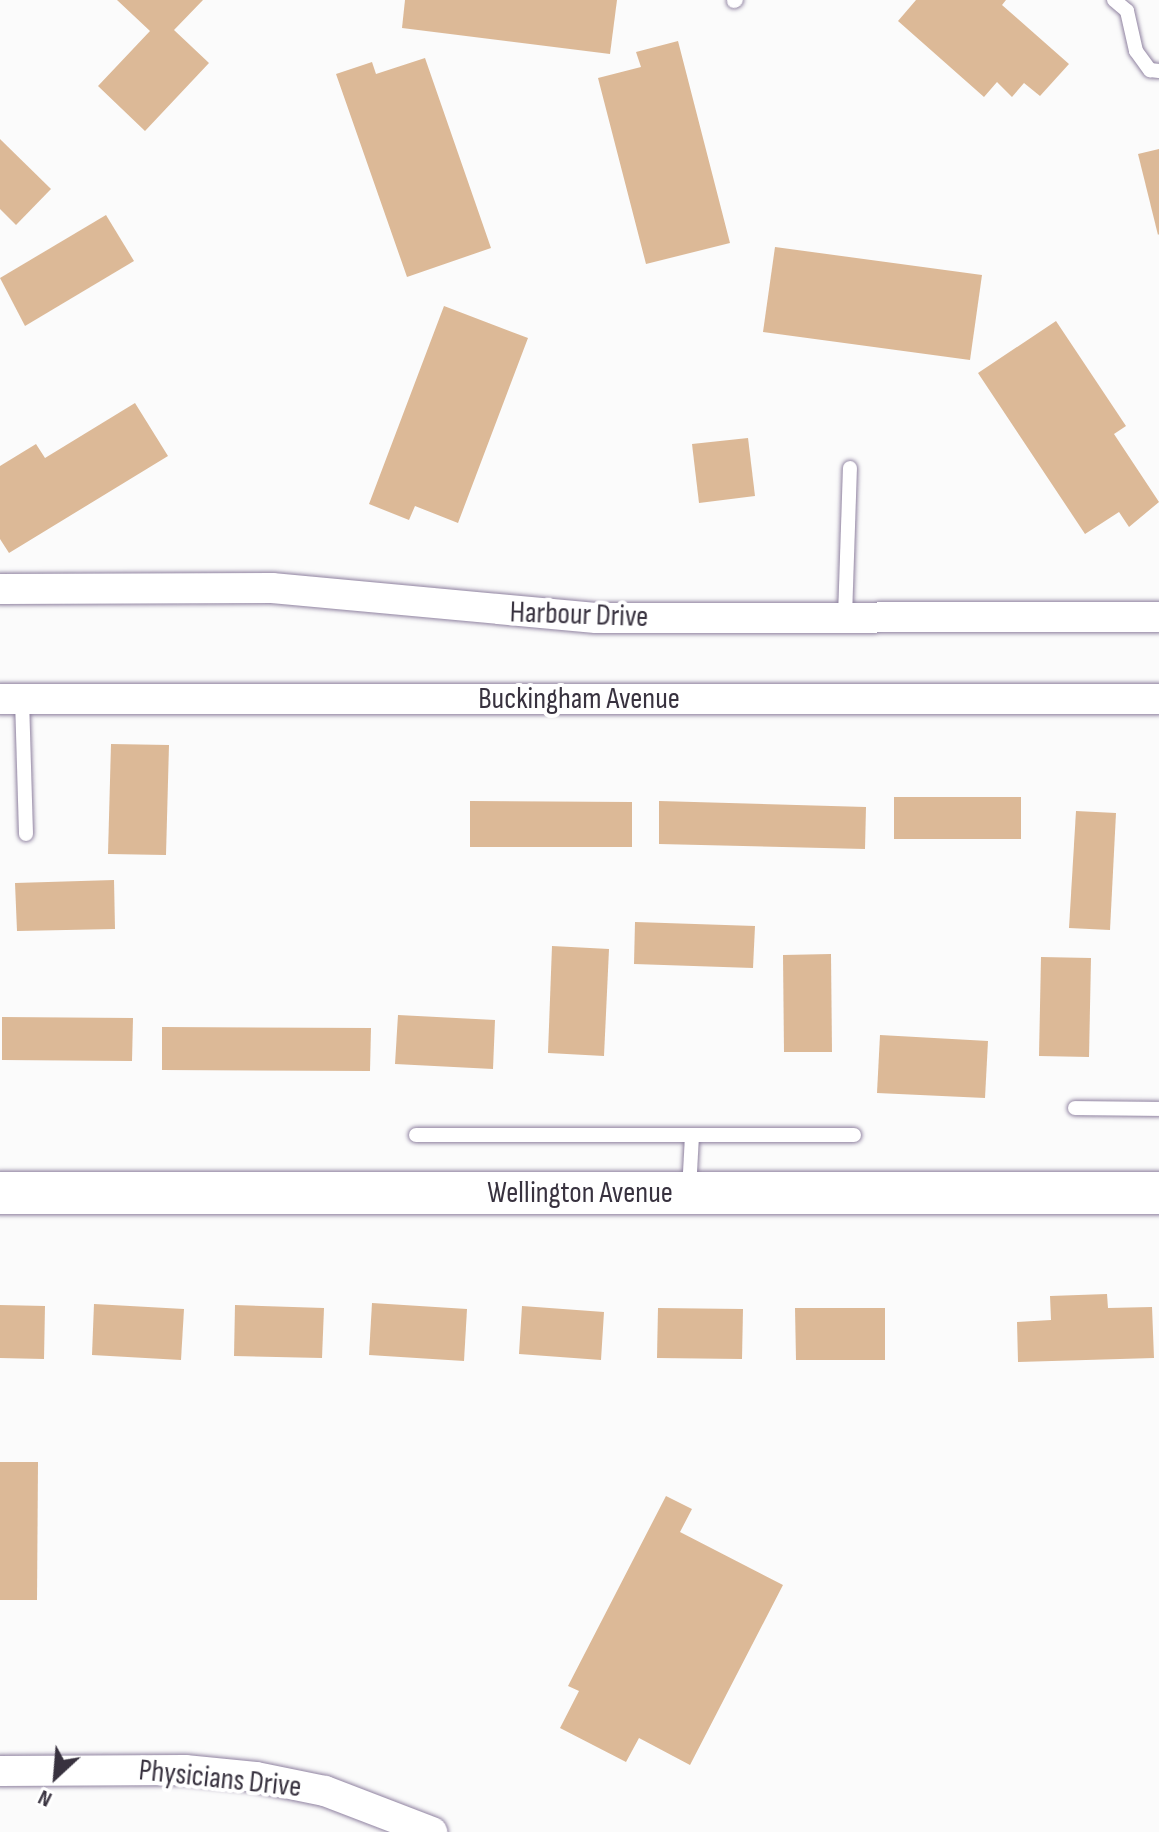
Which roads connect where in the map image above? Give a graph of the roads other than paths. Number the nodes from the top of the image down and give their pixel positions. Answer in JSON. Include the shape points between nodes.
{"nodes":[{"id":1,"x":1114,"y":0,"type":"edge"},
{"id":2,"x":1159,"y":71,"type":"edge"},
{"id":3,"x":850,"y":468,"type":"dead end"},
{"id":4,"x":0,"y":589,"type":"edge"},
{"id":5,"x":845,"y":617,"type":"junction"},
{"id":6,"x":1159,"y":617,"type":"edge"},
{"id":7,"x":11,"y":699,"type":"edge"},
{"id":8,"x":1159,"y":699,"type":"edge"},
{"id":9,"x":26,"y":834,"type":"dead end"},
{"id":10,"x":1075,"y":1108,"type":"dead end"},
{"id":11,"x":1159,"y":1109,"type":"edge"},
{"id":12,"x":416,"y":1135,"type":"dead end"},
{"id":13,"x":692,"y":1135,"type":"junction"},
{"id":14,"x":854,"y":1135,"type":"dead end"},
{"id":15,"x":0,"y":1193,"type":"edge"},
{"id":16,"x":689,"y":1193,"type":"junction"},
{"id":17,"x":1159,"y":1193,"type":"edge"},
{"id":18,"x":0,"y":1771,"type":"edge"},
{"id":19,"x":432,"y":1832,"type":"edge"}],
"edges":[{"from":1,"to":2,"type":"lane","via":[[1127,11],[1136,51],[1150,70]]},
{"from":3,"to":5,"type":"lane"},
{"from":4,"to":5,"type":"street","name":"Harbour Drive","via":[[272,588],[548,616]]},
{"from":5,"to":6,"type":"street","name":"Harbour Drive"},
{"from":7,"to":8,"type":"street","name":"Buckingham Avenue"},
{"from":7,"to":9,"type":"lane"},
{"from":10,"to":11,"type":"lane"},
{"from":12,"to":13,"type":"lane"},
{"from":13,"to":14,"type":"lane"},
{"from":13,"to":16,"type":"lane"},
{"from":15,"to":16,"type":"street","name":"Wellington Avenue"},
{"from":16,"to":17,"type":"street","name":"Wellington Avenue"},
{"from":18,"to":19,"type":"street","name":"Physicians Drive","via":[[185,1770],[256,1777],[325,1791]]}]}
